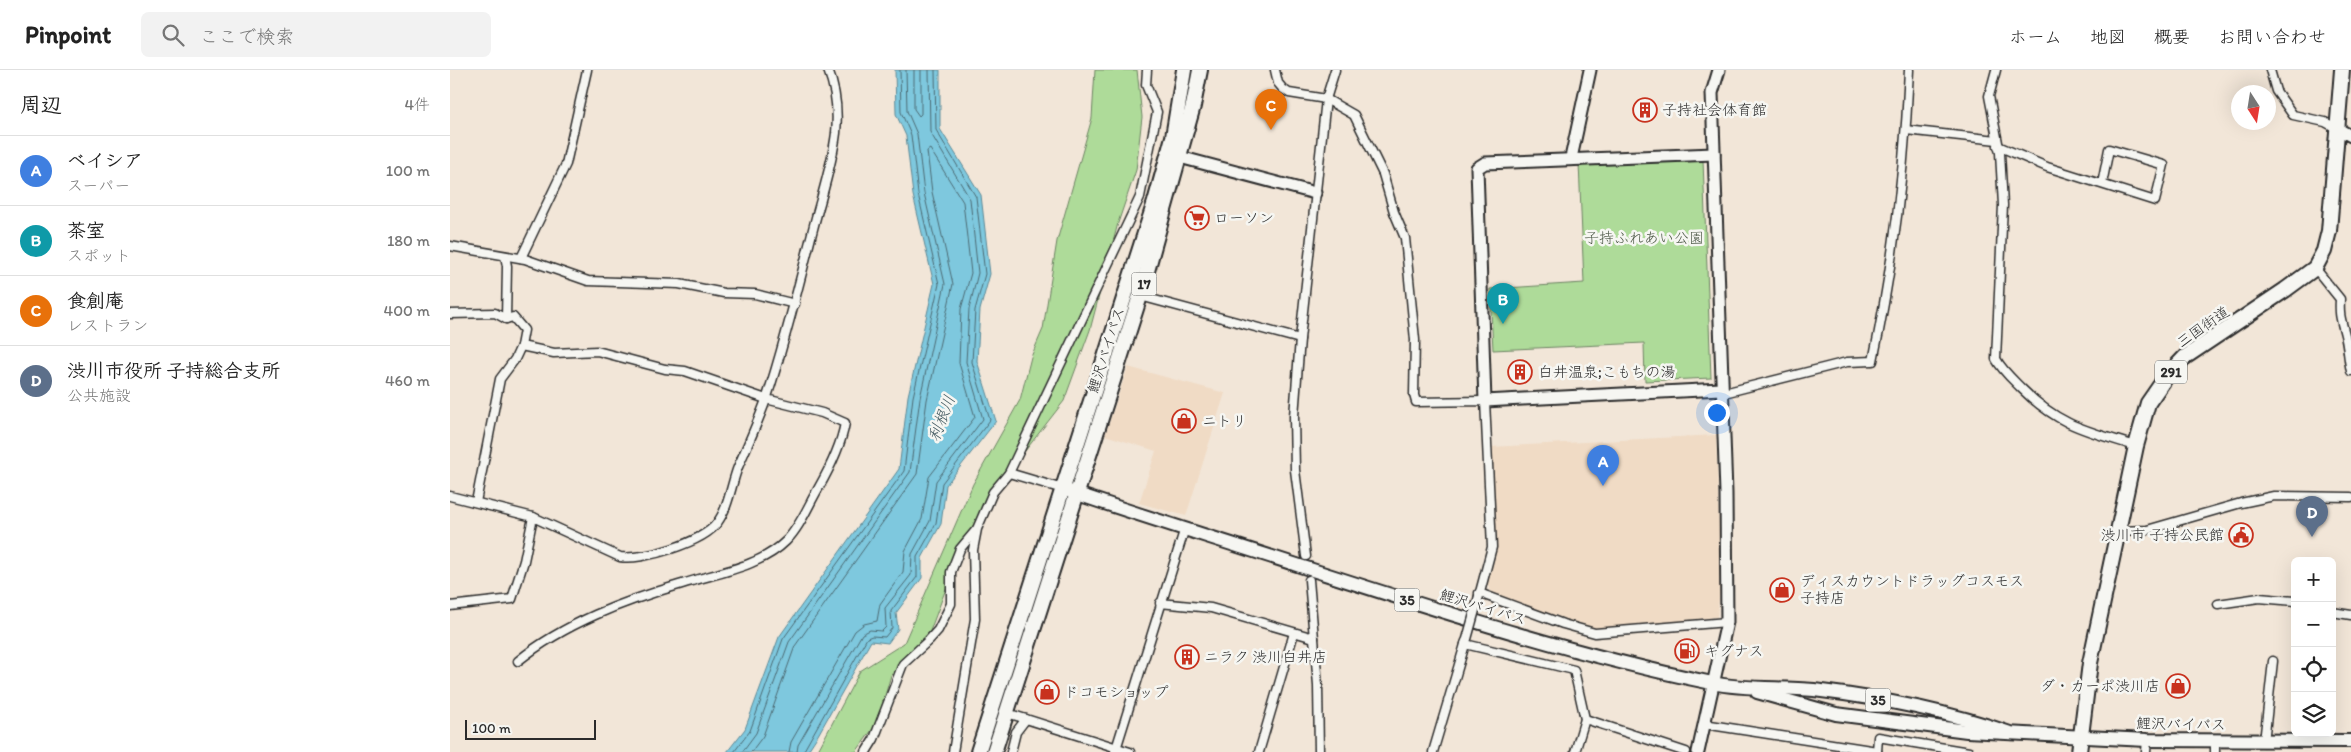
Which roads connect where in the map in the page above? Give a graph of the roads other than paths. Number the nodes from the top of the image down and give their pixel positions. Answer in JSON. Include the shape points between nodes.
{"nodes":[{"id":1,"x":587,"y":70,"type":"edge"},
{"id":2,"x":828,"y":70,"type":"edge"},
{"id":3,"x":1147,"y":70,"type":"edge"},
{"id":4,"x":1184,"y":70,"type":"edge"},
{"id":5,"x":1200,"y":70,"type":"edge"},
{"id":6,"x":1275,"y":70,"type":"edge"},
{"id":7,"x":1329,"y":70,"type":"edge"},
{"id":8,"x":1335,"y":70,"type":"edge"},
{"id":9,"x":1590,"y":70,"type":"edge"},
{"id":10,"x":1719,"y":70,"type":"edge"},
{"id":11,"x":1910,"y":70,"type":"edge"},
{"id":12,"x":1996,"y":70,"type":"edge"},
{"id":13,"x":2270,"y":70,"type":"edge"},
{"id":14,"x":2342,"y":70,"type":"edge"},
{"id":15,"x":1330,"y":87,"type":"junction"},
{"id":16,"x":1326,"y":99,"type":"junction"},
{"id":17,"x":2336,"y":128,"type":"junction"},
{"id":18,"x":1906,"y":130,"type":"junction"},
{"id":19,"x":2351,"y":136,"type":"edge"},
{"id":20,"x":1998,"y":143,"type":"junction"},
{"id":21,"x":1714,"y":154,"type":"junction"},
{"id":22,"x":1174,"y":156,"type":"junction"},
{"id":23,"x":1571,"y":158,"type":"junction"},
{"id":24,"x":2102,"y":184,"type":"junction"},
{"id":25,"x":1315,"y":193,"type":"junction"},
{"id":26,"x":450,"y":246,"type":"edge"},
{"id":27,"x":505,"y":256,"type":"junction"},
{"id":28,"x":521,"y":258,"type":"junction"},
{"id":29,"x":2315,"y":268,"type":"junction"},
{"id":30,"x":1140,"y":296,"type":"junction"},
{"id":31,"x":795,"y":304,"type":"junction"},
{"id":32,"x":450,"y":314,"type":"edge"},
{"id":33,"x":506,"y":319,"type":"junction"},
{"id":34,"x":1300,"y":339,"type":"junction"},
{"id":35,"x":521,"y":346,"type":"junction"},
{"id":36,"x":2351,"y":371,"type":"edge"},
{"id":37,"x":1721,"y":390,"type":"junction"},
{"id":38,"x":766,"y":399,"type":"junction"},
{"id":39,"x":1485,"y":401,"type":"junction"},
{"id":40,"x":2136,"y":446,"type":"junction"},
{"id":41,"x":1009,"y":473,"type":"junction"},
{"id":42,"x":1063,"y":489,"type":"junction"},
{"id":43,"x":1076,"y":494,"type":"junction"},
{"id":44,"x":450,"y":496,"type":"edge"},
{"id":45,"x":2351,"y":496,"type":"edge"},
{"id":46,"x":476,"y":502,"type":"junction"},
{"id":47,"x":533,"y":517,"type":"junction"},
{"id":48,"x":1185,"y":528,"type":"junction"},
{"id":49,"x":977,"y":529,"type":"junction"},
{"id":50,"x":2117,"y":531,"type":"junction"},
{"id":51,"x":1306,"y":556,"type":"dead end"},
{"id":52,"x":1309,"y":580,"type":"dead end"},
{"id":53,"x":1479,"y":595,"type":"junction"},
{"id":54,"x":2291,"y":601,"type":"edge"},
{"id":55,"x":1160,"y":603,"type":"junction"},
{"id":56,"x":2218,"y":604,"type":"dead end"},
{"id":57,"x":450,"y":606,"type":"edge"},
{"id":58,"x":2336,"y":613,"type":"edge"},
{"id":59,"x":2351,"y":615,"type":"edge"},
{"id":60,"x":1727,"y":622,"type":"junction"},
{"id":61,"x":1294,"y":633,"type":"junction"},
{"id":62,"x":1314,"y":638,"type":"junction"},
{"id":63,"x":1466,"y":641,"type":"junction"},
{"id":64,"x":518,"y":661,"type":"dead end"},
{"id":65,"x":2273,"y":661,"type":"dead end"},
{"id":66,"x":1714,"y":684,"type":"junction"},
{"id":67,"x":1742,"y":688,"type":"junction"},
{"id":68,"x":993,"y":708,"type":"junction"},
{"id":69,"x":1007,"y":713,"type":"junction"},
{"id":70,"x":1026,"y":719,"type":"junction"},
{"id":71,"x":1585,"y":719,"type":"junction"},
{"id":72,"x":1704,"y":724,"type":"junction"},
{"id":73,"x":2010,"y":733,"type":"junction"},
{"id":74,"x":2080,"y":737,"type":"junction"},
{"id":75,"x":2351,"y":741,"type":"edge"},
{"id":76,"x":2264,"y":742,"type":"junction"},
{"id":77,"x":2147,"y":746,"type":"edge"},
{"id":78,"x":2215,"y":747,"type":"edge"},
{"id":79,"x":1115,"y":750,"type":"edge"},
{"id":80,"x":866,"y":752,"type":"edge"},
{"id":81,"x":953,"y":752,"type":"edge"},
{"id":82,"x":978,"y":752,"type":"edge"},
{"id":83,"x":994,"y":752,"type":"edge"},
{"id":84,"x":1011,"y":752,"type":"edge"},
{"id":85,"x":1130,"y":752,"type":"edge"},
{"id":86,"x":1259,"y":752,"type":"edge"},
{"id":87,"x":1319,"y":752,"type":"edge"},
{"id":88,"x":1433,"y":752,"type":"edge"},
{"id":89,"x":1575,"y":752,"type":"edge"},
{"id":90,"x":1686,"y":752,"type":"edge"},
{"id":91,"x":1698,"y":752,"type":"edge"},
{"id":92,"x":1877,"y":752,"type":"edge"},
{"id":93,"x":1968,"y":752,"type":"edge"},
{"id":94,"x":2079,"y":752,"type":"edge"}],
"edges":[{"from":1,"to":28,"type":"street","via":[[566,164]]},
{"from":2,"to":31,"type":"street","via":[[835,93],[836,134]]},
{"from":3,"to":41,"type":"street","via":[[1146,85],[1157,112],[1140,197]]},
{"from":4,"to":22,"type":"highway","name":"鯉沢バイパス","number":"17"},
{"from":5,"to":22,"type":"highway","name":"鯉沢バイパス","number":"17"},
{"from":6,"to":16,"type":"street","via":[[1278,83],[1290,93]]},
{"from":7,"to":15,"type":"street"},
{"from":8,"to":15,"type":"street"},
{"from":9,"to":23,"type":"street"},
{"from":10,"to":21,"type":"street","via":[[1712,93]]},
{"from":11,"to":18,"type":"street"},
{"from":12,"to":20,"type":"street","via":[[1989,96]]},
{"from":13,"to":17,"type":"street","via":[[2276,91],[2293,115],[2325,122]]},
{"from":14,"to":17,"type":"highway","name":"三国街道","number":"291"},
{"from":15,"to":16,"type":"street"},
{"from":16,"to":25,"type":"street"},
{"from":16,"to":39,"type":"street","via":[[1354,115],[1383,174],[1405,238],[1415,340],[1416,402]]},
{"from":17,"to":19,"type":"street"},
{"from":17,"to":29,"type":"highway","name":"三国街道","number":"291","via":[[2329,231],[2324,252]]},
{"from":18,"to":20,"type":"street"},
{"from":18,"to":37,"type":"street","via":[[1902,184],[1873,361],[1847,362],[1728,392]]},
{"from":20,"to":24,"type":"street","via":[[2047,167]]},
{"from":20,"to":40,"type":"street","via":[[2003,205],[1996,359],[2035,402],[2054,417]]},
{"from":21,"to":23,"type":"street"},
{"from":21,"to":37,"type":"street"},
{"from":22,"to":25,"type":"street"},
{"from":22,"to":30,"type":"highway","name":"鯉沢バイパス","number":"17"},
{"from":22,"to":42,"type":"highway","name":"鯉沢バイパス","number":"17","via":[[1155,202]]},
{"from":23,"to":39,"type":"street","via":[[1484,163],[1476,168]]},
{"from":24,"to":24,"type":"street","via":[[2154,201],[2164,164],[2109,149]]},
{"from":25,"to":34,"type":"street"},
{"from":26,"to":27,"type":"street"},
{"from":27,"to":28,"type":"street"},
{"from":27,"to":33,"type":"street"},
{"from":28,"to":31,"type":"street","via":[[588,281],[679,284],[724,293],[755,294]]},
{"from":29,"to":36,"type":"street","via":[[2340,299],[2339,318],[2346,336]]},
{"from":29,"to":40,"type":"highway","name":"三国街道","number":"291","via":[[2185,357],[2148,403]]},
{"from":30,"to":34,"type":"street"},
{"from":30,"to":43,"type":"highway","name":"鯉沢バイパス","number":"17"},
{"from":31,"to":38,"type":"street"},
{"from":32,"to":33,"type":"street","via":[[495,313]]},
{"from":33,"to":35,"type":"street","via":[[513,317],[524,330]]},
{"from":34,"to":51,"type":"street","via":[[1294,416],[1295,470]]},
{"from":35,"to":38,"type":"street","via":[[554,353],[597,351],[685,371]]},
{"from":35,"to":46,"type":"street","via":[[500,379]]},
{"from":37,"to":39,"type":"street"},
{"from":37,"to":60,"type":"street"},
{"from":38,"to":47,"type":"street","via":[[732,483],[725,510],[716,525],[692,540],[671,550],[628,558]]},
{"from":38,"to":64,"type":"street","via":[[822,412],[845,423],[839,448],[825,477],[786,541],[761,558],[621,604],[565,629],[538,644]]},
{"from":39,"to":53,"type":"street","via":[[1492,548]]},
{"from":40,"to":50,"type":"highway","name":"三国街道","number":"291"},
{"from":41,"to":42,"type":"street"},
{"from":41,"to":49,"type":"street","via":[[993,492]]},
{"from":42,"to":43,"type":"main road","name":"鯉沢バイパス","number":"35"},
{"from":42,"to":68,"type":"highway","name":"鯉沢バイパス","number":"17"},
{"from":43,"to":48,"type":"main road","name":"鯉沢バイパス","number":"35"},
{"from":43,"to":69,"type":"highway","name":"鯉沢バイパス","number":"17"},
{"from":44,"to":46,"type":"street"},
{"from":45,"to":50,"type":"street","via":[[2274,496],[2147,530]]},
{"from":46,"to":47,"type":"street"},
{"from":47,"to":57,"type":"street","via":[[512,599]]},
{"from":48,"to":55,"type":"street"},
{"from":48,"to":66,"type":"main road","name":"鯉沢バイパス","number":"35","via":[[1498,630]]},
{"from":49,"to":80,"type":"street","via":[[960,549],[951,572],[951,604],[934,635],[903,664]]},
{"from":49,"to":81,"type":"street","via":[[973,550],[975,619]]},
{"from":50,"to":74,"type":"highway","name":"三国街道","number":"291","via":[[2090,663]]},
{"from":52,"to":62,"type":"street"},
{"from":53,"to":60,"type":"street","via":[[1595,633]]},
{"from":53,"to":63,"type":"street","bridge":true},
{"from":54,"to":56,"type":"street","via":[[2259,598]]},
{"from":55,"to":61,"type":"street","via":[[1211,608]]},
{"from":55,"to":79,"type":"street"},
{"from":58,"to":59,"type":"street"},
{"from":60,"to":66,"type":"street"},
{"from":61,"to":62,"type":"street"},
{"from":61,"to":86,"type":"street"},
{"from":62,"to":87,"type":"street"},
{"from":63,"to":71,"type":"street","via":[[1574,670]]},
{"from":63,"to":88,"type":"street"},
{"from":65,"to":76,"type":"street"},
{"from":66,"to":67,"type":"main road","name":"鯉沢バイパス","number":"35"},
{"from":66,"to":72,"type":"street"},
{"from":67,"to":73,"type":"main road","name":"鯉沢バイパス","number":"35","via":[[1845,716]]},
{"from":67,"to":73,"type":"main road","name":"鯉沢バイパス","number":"35","via":[[1815,690],[1896,703],[1976,721]]},
{"from":68,"to":69,"type":"street"},
{"from":68,"to":82,"type":"highway","name":"鯉沢バイパス","number":"17"},
{"from":69,"to":70,"type":"street"},
{"from":69,"to":83,"type":"highway","name":"鯉沢バイパス","number":"17"},
{"from":70,"to":79,"type":"street"},
{"from":70,"to":84,"type":"street","via":[[1016,732]]},
{"from":71,"to":89,"type":"street"},
{"from":71,"to":90,"type":"street"},
{"from":72,"to":91,"type":"street"},
{"from":72,"to":92,"type":"street"},
{"from":73,"to":74,"type":"main road","name":"鯉沢バイパス","number":"35"},
{"from":74,"to":77,"type":"main road","name":"鯉沢バイパス","number":"35"},
{"from":74,"to":94,"type":"highway","name":"三国街道","number":"291"},
{"from":75,"to":76,"type":"main road","name":"鯉沢バイパス","number":"35"},
{"from":76,"to":78,"type":"main road","name":"鯉沢バイパス","number":"35"},
{"from":77,"to":78,"type":"main road","name":"鯉沢バイパス","number":"35"},
{"from":79,"to":85,"type":"street"},
{"from":92,"to":93,"type":"street","via":[[1878,737]]}]}
